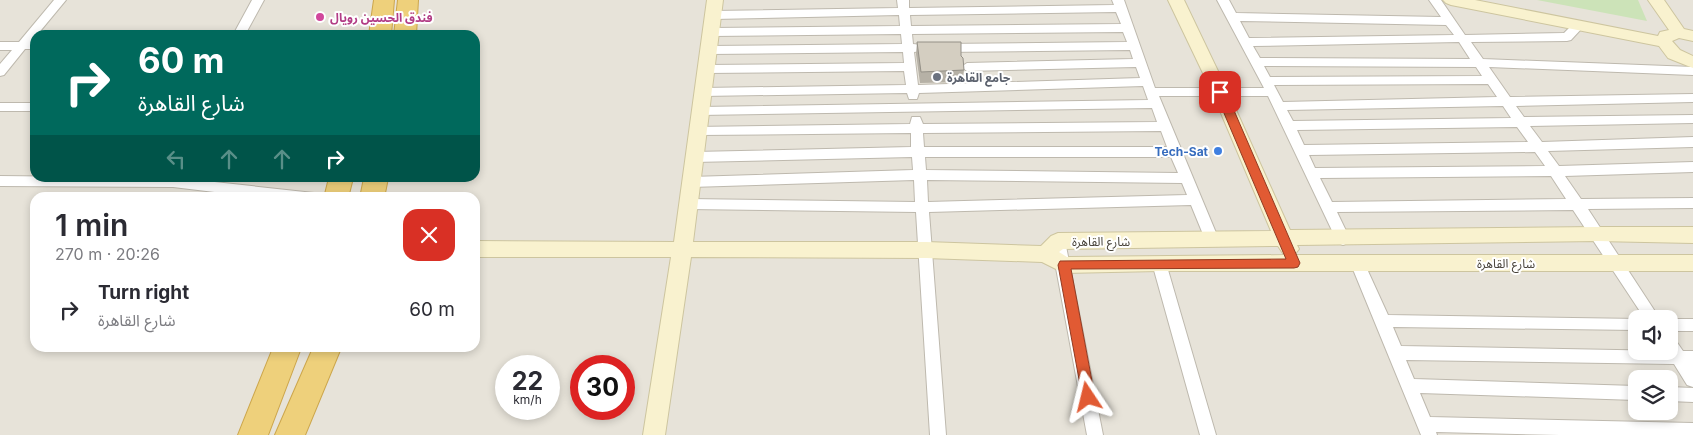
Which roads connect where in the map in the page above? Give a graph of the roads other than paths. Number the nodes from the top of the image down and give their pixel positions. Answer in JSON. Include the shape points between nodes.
{"nodes":[{"id":1,"x":60,"y":0,"type":"edge"},
{"id":2,"x":258,"y":0,"type":"edge"},
{"id":3,"x":384,"y":0,"type":"edge"},
{"id":4,"x":408,"y":0,"type":"edge"},
{"id":5,"x":1176,"y":0,"type":"edge"},
{"id":6,"x":1223,"y":0,"type":"edge"},
{"id":7,"x":1435,"y":0,"type":"edge"},
{"id":8,"x":1451,"y":0,"type":"edge"},
{"id":9,"x":1656,"y":0,"type":"edge"},
{"id":10,"x":1119,"y":4,"type":"edge"},
{"id":11,"x":904,"y":6,"type":"edge"},
{"id":12,"x":1232,"y":16,"type":"junction"},
{"id":13,"x":1450,"y":21,"type":"junction"},
{"id":14,"x":712,"y":24,"type":"edge"},
{"id":15,"x":1578,"y":26,"type":"junction"},
{"id":16,"x":1127,"y":28,"type":"junction"},
{"id":17,"x":35,"y":30,"type":"edge"},
{"id":18,"x":242,"y":30,"type":"edge"},
{"id":19,"x":381,"y":30,"type":"edge"},
{"id":20,"x":405,"y":30,"type":"edge"},
{"id":21,"x":907,"y":30,"type":"junction"},
{"id":22,"x":1686,"y":34,"type":"edge"},
{"id":23,"x":30,"y":36,"type":"edge"},
{"id":24,"x":1462,"y":38,"type":"junction"},
{"id":25,"x":1246,"y":42,"type":"junction"},
{"id":26,"x":1664,"y":42,"type":"junction"},
{"id":27,"x":22,"y":45,"type":"junction"},
{"id":28,"x":30,"y":45,"type":"edge"},
{"id":29,"x":0,"y":46,"type":"edge"},
{"id":30,"x":1134,"y":46,"type":"junction"},
{"id":31,"x":910,"y":48,"type":"junction"},
{"id":32,"x":1257,"y":62,"type":"junction"},
{"id":33,"x":1140,"y":63,"type":"junction"},
{"id":34,"x":1479,"y":63,"type":"junction"},
{"id":35,"x":1693,"y":63,"type":"edge"},
{"id":36,"x":911,"y":67,"type":"junction"},
{"id":37,"x":967,"y":67,"type":"dead end"},
{"id":38,"x":706,"y":69,"type":"junction"},
{"id":39,"x":1693,"y":71,"type":"edge"},
{"id":40,"x":0,"y":72,"type":"edge"},
{"id":41,"x":1491,"y":80,"type":"junction"},
{"id":42,"x":1270,"y":86,"type":"junction"},
{"id":43,"x":913,"y":89,"type":"junction"},
{"id":44,"x":703,"y":92,"type":"junction"},
{"id":45,"x":1220,"y":92,"type":"junction"},
{"id":46,"x":1151,"y":93,"type":"junction"},
{"id":47,"x":1693,"y":98,"type":"edge"},
{"id":48,"x":1507,"y":102,"type":"junction"},
{"id":49,"x":1280,"y":106,"type":"junction"},
{"id":50,"x":0,"y":107,"type":"edge"},
{"id":51,"x":30,"y":107,"type":"edge"},
{"id":52,"x":915,"y":108,"type":"junction"},
{"id":53,"x":700,"y":111,"type":"junction"},
{"id":54,"x":1693,"y":118,"type":"edge"},
{"id":55,"x":1522,"y":123,"type":"junction"},
{"id":56,"x":1165,"y":126,"type":"junction"},
{"id":57,"x":1289,"y":126,"type":"junction"},
{"id":58,"x":917,"y":128,"type":"junction"},
{"id":59,"x":698,"y":130,"type":"junction"},
{"id":60,"x":1693,"y":142,"type":"edge"},
{"id":61,"x":1539,"y":147,"type":"junction"},
{"id":62,"x":1301,"y":150,"type":"junction"},
{"id":63,"x":919,"y":152,"type":"junction"},
{"id":64,"x":1176,"y":152,"type":"junction"},
{"id":65,"x":694,"y":157,"type":"junction"},
{"id":66,"x":1693,"y":167,"type":"edge"},
{"id":67,"x":1555,"y":171,"type":"junction"},
{"id":68,"x":1313,"y":173,"type":"junction"},
{"id":69,"x":922,"y":175,"type":"junction"},
{"id":70,"x":1188,"y":178,"type":"junction"},
{"id":71,"x":0,"y":181,"type":"edge"},
{"id":72,"x":30,"y":181,"type":"edge"},
{"id":73,"x":189,"y":182,"type":"edge"},
{"id":74,"x":691,"y":182,"type":"junction"},
{"id":75,"x":267,"y":192,"type":"edge"},
{"id":76,"x":1196,"y":200,"type":"junction"},
{"id":77,"x":1693,"y":203,"type":"edge"},
{"id":78,"x":688,"y":204,"type":"junction"},
{"id":79,"x":1578,"y":204,"type":"junction"},
{"id":80,"x":923,"y":207,"type":"junction"},
{"id":81,"x":1329,"y":207,"type":"junction"},
{"id":82,"x":1597,"y":234,"type":"junction"},
{"id":83,"x":1693,"y":235,"type":"edge"},
{"id":84,"x":1285,"y":239,"type":"junction"},
{"id":85,"x":1344,"y":239,"type":"junction"},
{"id":86,"x":1212,"y":240,"type":"junction"},
{"id":87,"x":1051,"y":247,"type":"junction"},
{"id":88,"x":480,"y":249,"type":"edge"},
{"id":89,"x":682,"y":250,"type":"junction"},
{"id":90,"x":926,"y":250,"type":"junction"},
{"id":91,"x":1357,"y":262,"type":"junction"},
{"id":92,"x":1158,"y":263,"type":"junction"},
{"id":93,"x":1294,"y":263,"type":"junction"},
{"id":94,"x":1614,"y":263,"type":"junction"},
{"id":95,"x":1693,"y":263,"type":"edge"},
{"id":96,"x":1064,"y":265,"type":"junction"},
{"id":97,"x":1647,"y":310,"type":"edge"},
{"id":98,"x":1383,"y":321,"type":"junction"},
{"id":99,"x":1628,"y":324,"type":"edge"},
{"id":100,"x":1678,"y":325,"type":"edge"},
{"id":101,"x":1693,"y":325,"type":"edge"},
{"id":102,"x":286,"y":352,"type":"edge"},
{"id":103,"x":325,"y":352,"type":"edge"},
{"id":104,"x":1396,"y":353,"type":"junction"},
{"id":105,"x":1686,"y":358,"type":"edge"},
{"id":106,"x":1693,"y":380,"type":"edge"},
{"id":107,"x":1410,"y":386,"type":"junction"},
{"id":108,"x":1628,"y":394,"type":"edge"},
{"id":109,"x":1678,"y":394,"type":"edge"},
{"id":110,"x":1693,"y":395,"type":"edge"},
{"id":111,"x":1427,"y":429,"type":"edge"},
{"id":112,"x":1693,"y":431,"type":"edge"},
{"id":113,"x":253,"y":435,"type":"edge"},
{"id":114,"x":290,"y":435,"type":"edge"},
{"id":115,"x":654,"y":435,"type":"edge"},
{"id":116,"x":938,"y":435,"type":"edge"},
{"id":117,"x":1095,"y":435,"type":"edge"},
{"id":118,"x":1208,"y":435,"type":"edge"}],
"edges":[{"from":1,"to":17,"type":"street"},
{"from":2,"to":18,"type":"street"},
{"from":3,"to":19,"type":"highway"},
{"from":4,"to":20,"type":"highway"},
{"from":5,"to":45,"type":"street"},
{"from":6,"to":12,"type":"street"},
{"from":7,"to":13,"type":"street"},
{"from":8,"to":15,"type":"street"},
{"from":9,"to":22,"type":"street"},
{"from":10,"to":11,"type":"street"},
{"from":10,"to":16,"type":"street"},
{"from":11,"to":14,"type":"street"},
{"from":11,"to":21,"type":"street"},
{"from":12,"to":13,"type":"street"},
{"from":12,"to":25,"type":"street"},
{"from":13,"to":24,"type":"street"},
{"from":14,"to":21,"type":"street"},
{"from":14,"to":31,"type":"street"},
{"from":14,"to":38,"type":"street"},
{"from":15,"to":24,"type":"street","via":[[1567,37]]},
{"from":15,"to":26,"type":"street"},
{"from":16,"to":21,"type":"street"},
{"from":16,"to":30,"type":"street"},
{"from":21,"to":31,"type":"street"},
{"from":22,"to":26,"type":"street","via":[[1666,36]]},
{"from":23,"to":27,"type":"street"},
{"from":24,"to":25,"type":"street"},
{"from":24,"to":34,"type":"street"},
{"from":25,"to":32,"type":"street"},
{"from":26,"to":35,"type":"street","via":[[1674,54]]},
{"from":27,"to":28,"type":"street"},
{"from":27,"to":29,"type":"street"},
{"from":27,"to":40,"type":"street"},
{"from":30,"to":31,"type":"street"},
{"from":30,"to":33,"type":"street"},
{"from":31,"to":36,"type":"street"},
{"from":32,"to":34,"type":"street"},
{"from":32,"to":42,"type":"street"},
{"from":33,"to":37,"type":"street"},
{"from":33,"to":46,"type":"street"},
{"from":34,"to":39,"type":"street"},
{"from":34,"to":41,"type":"street"},
{"from":36,"to":38,"type":"street"},
{"from":36,"to":43,"type":"street"},
{"from":38,"to":44,"type":"street"},
{"from":41,"to":42,"type":"street"},
{"from":41,"to":48,"type":"street"},
{"from":42,"to":45,"type":"street"},
{"from":42,"to":49,"type":"street"},
{"from":43,"to":44,"type":"street"},
{"from":43,"to":46,"type":"street"},
{"from":43,"to":52,"type":"street"},
{"from":44,"to":53,"type":"street"},
{"from":45,"to":46,"type":"street"},
{"from":45,"to":84,"type":"street"},
{"from":46,"to":52,"type":"street"},
{"from":46,"to":56,"type":"street"},
{"from":47,"to":48,"type":"street"},
{"from":48,"to":49,"type":"street"},
{"from":48,"to":55,"type":"street"},
{"from":49,"to":57,"type":"street"},
{"from":50,"to":51,"type":"street"},
{"from":52,"to":53,"type":"street"},
{"from":52,"to":58,"type":"street"},
{"from":53,"to":59,"type":"street"},
{"from":54,"to":55,"type":"street"},
{"from":55,"to":57,"type":"street"},
{"from":55,"to":61,"type":"street"},
{"from":56,"to":58,"type":"street"},
{"from":56,"to":64,"type":"street"},
{"from":57,"to":62,"type":"street"},
{"from":58,"to":59,"type":"street"},
{"from":58,"to":63,"type":"street"},
{"from":59,"to":65,"type":"street"},
{"from":60,"to":61,"type":"street"},
{"from":61,"to":62,"type":"street"},
{"from":61,"to":67,"type":"street"},
{"from":62,"to":68,"type":"street"},
{"from":63,"to":64,"type":"street"},
{"from":63,"to":65,"type":"street"},
{"from":63,"to":69,"type":"street"},
{"from":64,"to":70,"type":"street"},
{"from":65,"to":74,"type":"street"},
{"from":66,"to":67,"type":"street"},
{"from":67,"to":68,"type":"street"},
{"from":67,"to":79,"type":"street"},
{"from":68,"to":81,"type":"street"},
{"from":69,"to":70,"type":"street"},
{"from":69,"to":74,"type":"street"},
{"from":69,"to":80,"type":"street"},
{"from":70,"to":76,"type":"street"},
{"from":71,"to":72,"type":"street"},
{"from":73,"to":75,"type":"street"},
{"from":74,"to":78,"type":"street"},
{"from":76,"to":80,"type":"street"},
{"from":76,"to":86,"type":"street"},
{"from":77,"to":79,"type":"street"},
{"from":78,"to":80,"type":"street"},
{"from":78,"to":89,"type":"street"},
{"from":79,"to":81,"type":"street"},
{"from":79,"to":82,"type":"street"},
{"from":80,"to":90,"type":"street"},
{"from":81,"to":85,"type":"street"},
{"from":82,"to":83,"type":"street","name":"شارع القاهرة"},
{"from":82,"to":85,"type":"street","name":"شارع القاهرة"},
{"from":82,"to":94,"type":"street"},
{"from":84,"to":85,"type":"street","name":"شارع القاهرة"},
{"from":84,"to":86,"type":"street","name":"شارع القاهرة"},
{"from":84,"to":93,"type":"street"},
{"from":86,"to":87,"type":"street","name":"شارع القاهرة"},
{"from":87,"to":90,"type":"street"},
{"from":87,"to":96,"type":"street","name":"شارع القاهرة"},
{"from":88,"to":89,"type":"street"},
{"from":89,"to":90,"type":"street"},
{"from":89,"to":115,"type":"street"},
{"from":90,"to":116,"type":"street"},
{"from":91,"to":93,"type":"street","name":"شارع القاهرة"},
{"from":91,"to":94,"type":"street","name":"شارع القاهرة"},
{"from":91,"to":98,"type":"street"},
{"from":92,"to":93,"type":"street","name":"شارع القاهرة"},
{"from":92,"to":96,"type":"street","name":"شارع القاهرة"},
{"from":92,"to":118,"type":"street"},
{"from":94,"to":95,"type":"street","name":"شارع القاهرة"},
{"from":94,"to":97,"type":"street"},
{"from":96,"to":117,"type":"street"},
{"from":98,"to":99,"type":"street"},
{"from":98,"to":104,"type":"street"},
{"from":100,"to":101,"type":"street"},
{"from":102,"to":113,"type":"highway"},
{"from":103,"to":114,"type":"highway"},
{"from":104,"to":105,"type":"street"},
{"from":104,"to":107,"type":"street"},
{"from":105,"to":106,"type":"street"},
{"from":107,"to":108,"type":"street"},
{"from":107,"to":111,"type":"street"},
{"from":109,"to":110,"type":"street"},
{"from":111,"to":112,"type":"street"}]}
